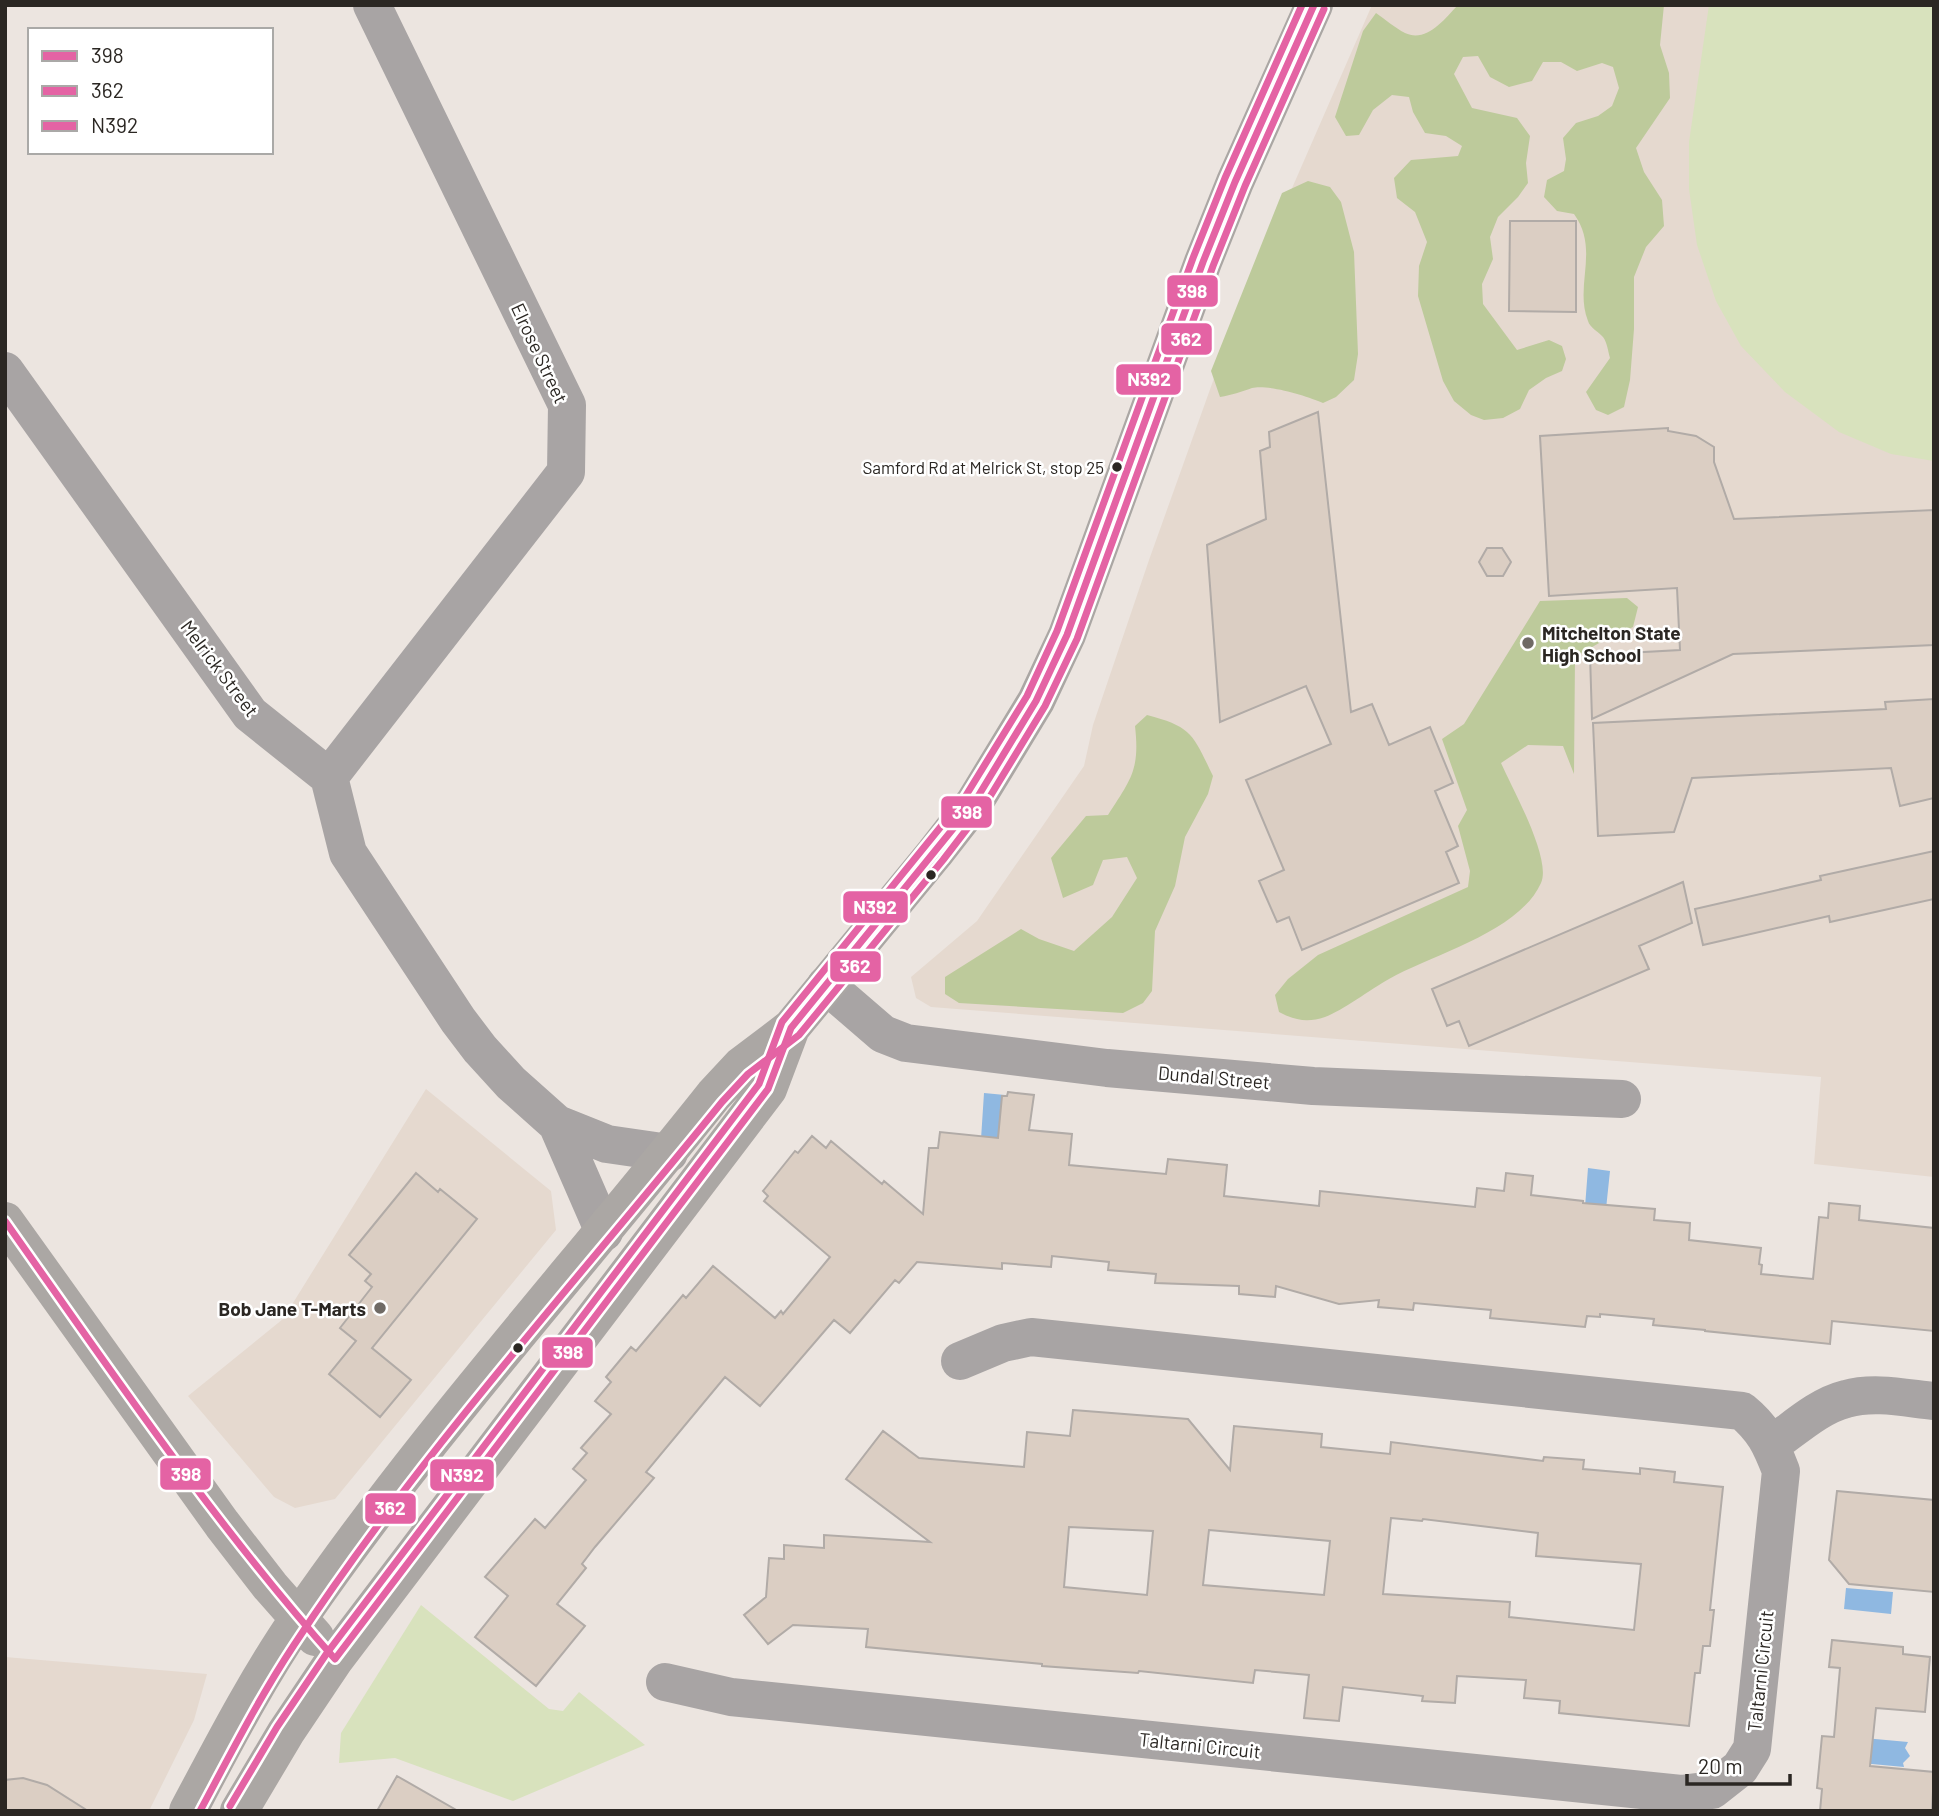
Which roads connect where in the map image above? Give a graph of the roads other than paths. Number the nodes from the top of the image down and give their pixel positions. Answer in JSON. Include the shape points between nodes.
{"nodes":[{"id":1,"x":372,"y":5,"type":"edge"},
{"id":2,"x":1314,"y":5,"type":"edge"},
{"id":3,"x":5,"y":371,"type":"edge"},
{"id":4,"x":329,"y":777,"type":"junction"},
{"id":5,"x":826,"y":985,"type":"junction"},
{"id":6,"x":791,"y":1028,"type":"junction"},
{"id":7,"x":1622,"y":1099,"type":"dead end"},
{"id":8,"x":557,"y":1124,"type":"junction"},
{"id":9,"x":669,"y":1153,"type":"junction"},
{"id":10,"x":5,"y":1220,"type":"edge"},
{"id":11,"x":604,"y":1232,"type":"junction"},
{"id":12,"x":960,"y":1361,"type":"dead end"},
{"id":13,"x":1934,"y":1401,"type":"edge"},
{"id":14,"x":1770,"y":1445,"type":"junction"},
{"id":15,"x":298,"y":1619,"type":"junction"},
{"id":16,"x":335,"y":1660,"type":"junction"},
{"id":17,"x":665,"y":1682,"type":"dead end"},
{"id":18,"x":188,"y":1811,"type":"edge"},
{"id":19,"x":239,"y":1811,"type":"edge"}],
"edges":[{"from":1,"to":4,"type":"street","name":"Elrose Street","via":[[566,405],[566,472]]},
{"from":2,"to":5,"type":"main road","via":[[1203,262],[1067,635],[1036,701],[974,803]]},
{"from":3,"to":4,"type":"street","name":"Melrick Street","via":[[250,714]]},
{"from":4,"to":8,"type":"street","via":[[348,853],[458,1020],[511,1083]]},
{"from":5,"to":6,"type":"main road"},
{"from":5,"to":7,"type":"street","name":"Dundal Street","via":[[883,1034],[906,1043],[1107,1068],[1313,1086]]},
{"from":6,"to":9,"type":"main road","via":[[741,1066]]},
{"from":6,"to":16,"type":"main road","via":[[768,1089]]},
{"from":8,"to":9,"type":"street","via":[[607,1144]]},
{"from":8,"to":11,"type":"street"},
{"from":9,"to":11,"type":"main road"},
{"from":10,"to":15,"type":"main road","via":[[194,1486]]},
{"from":11,"to":15,"type":"main road","via":[[403,1478]]},
{"from":12,"to":14,"type":"street","name":"Taltarni Circuit","via":[[1031,1337],[1742,1411],[1758,1424]]},
{"from":13,"to":14,"type":"street","via":[[1883,1395],[1846,1399],[1823,1408]]},
{"from":14,"to":17,"type":"street","name":"Taltarni Circuit","via":[[1781,1471],[1752,1749],[1740,1768],[1712,1790],[1681,1794],[1233,1749],[731,1697]]},
{"from":15,"to":16,"type":"main road"},
{"from":15,"to":18,"type":"main road"},
{"from":16,"to":19,"type":"main road"}]}
